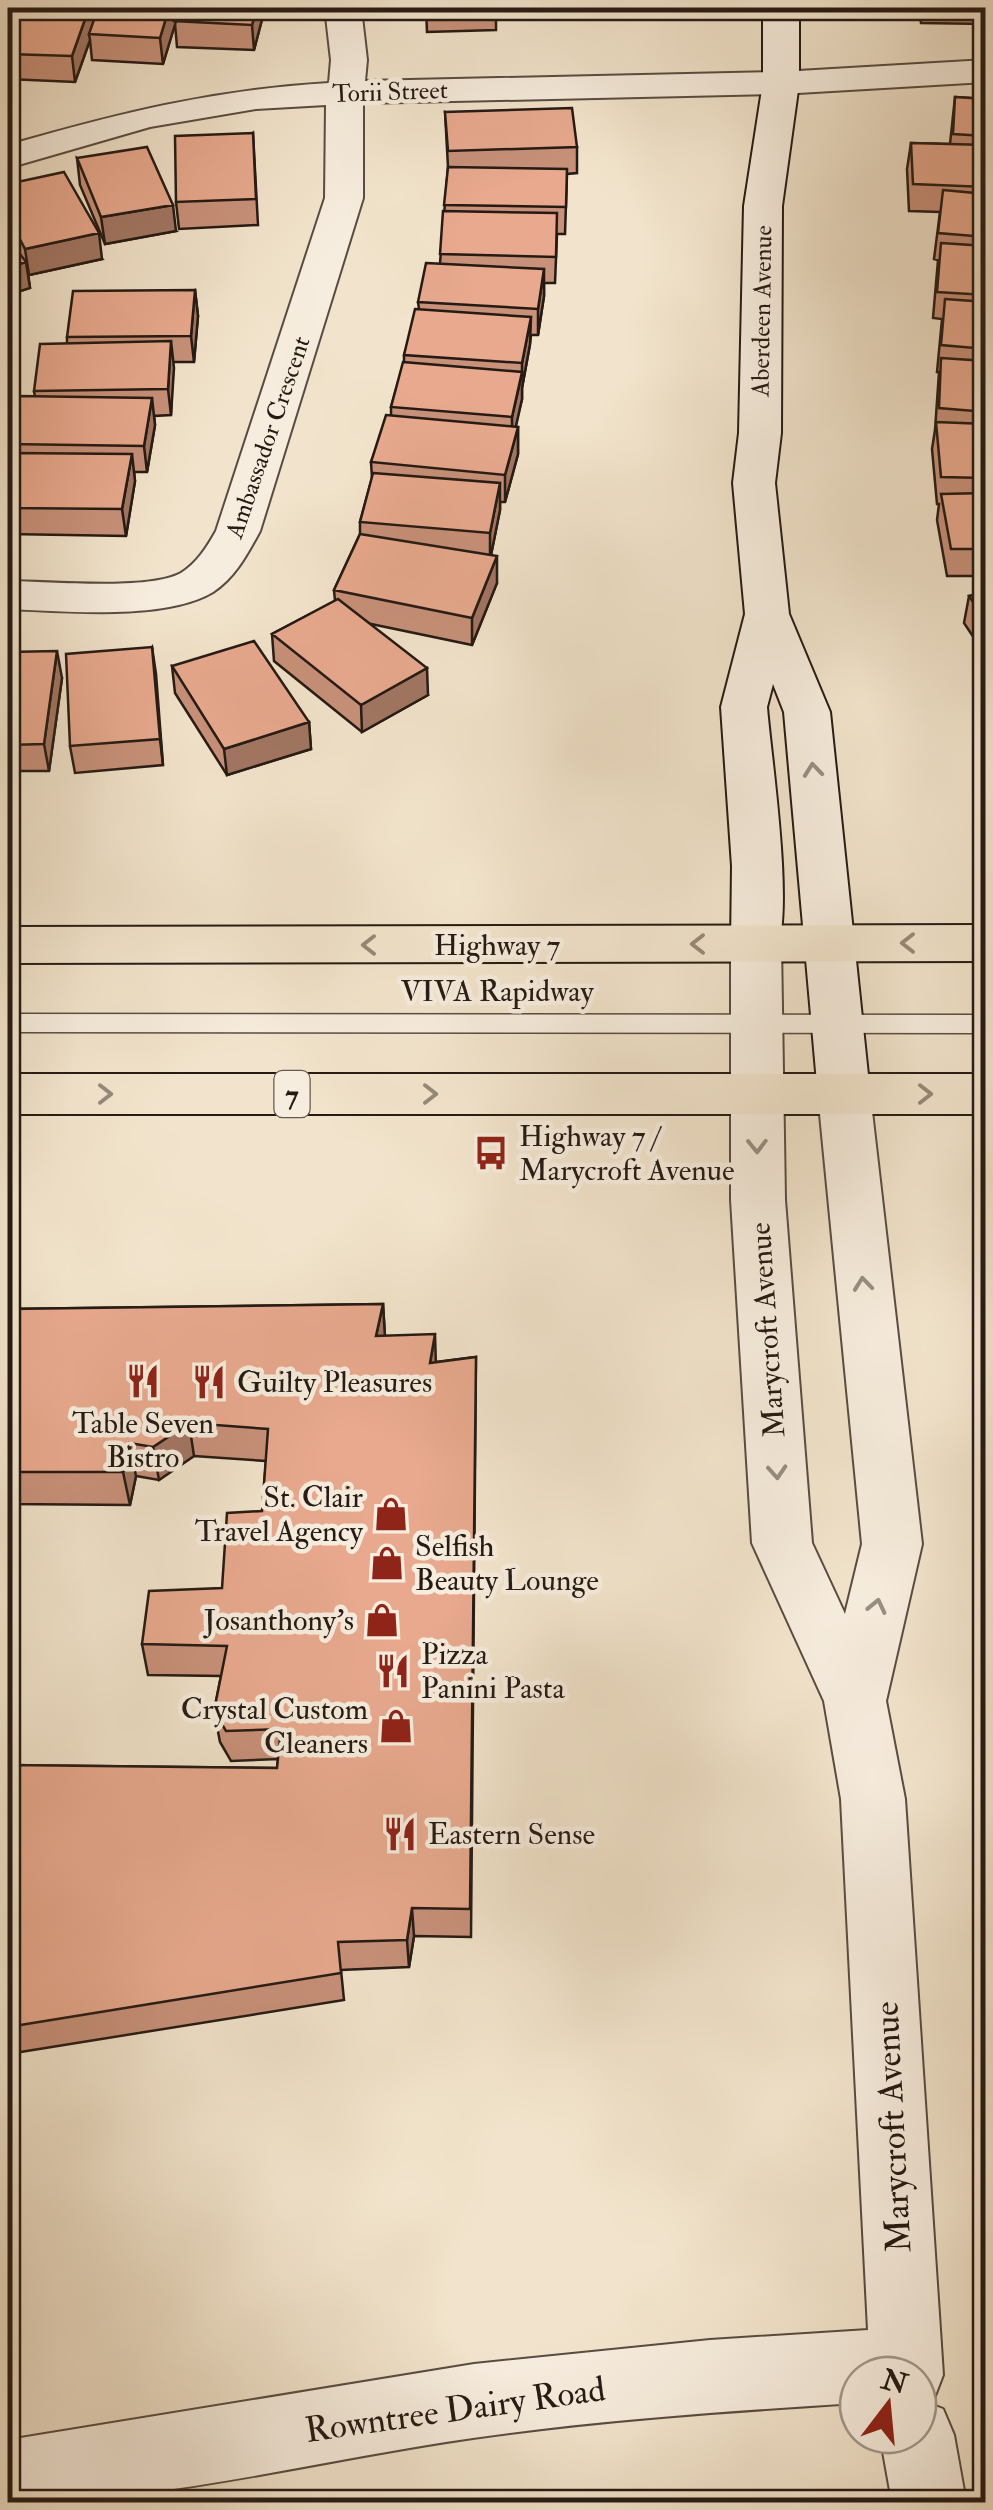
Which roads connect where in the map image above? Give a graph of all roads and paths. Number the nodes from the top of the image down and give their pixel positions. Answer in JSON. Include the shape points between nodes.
{"nodes":[{"id":1,"x":343,"y":8,"type":"edge"},
{"id":2,"x":781,"y":8,"type":"edge"},
{"id":3,"x":986,"y":71,"type":"edge"},
{"id":4,"x":781,"y":84,"type":"junction"},
{"id":5,"x":346,"y":93,"type":"junction"},
{"id":6,"x":8,"y":157,"type":"edge"},
{"id":7,"x":8,"y":595,"type":"edge"},
{"id":8,"x":767,"y":614,"type":"junction"},
{"id":9,"x":986,"y":943,"type":"edge"},
{"id":10,"x":756,"y":944,"type":"junction"},
{"id":11,"x":831,"y":944,"type":"junction"},
{"id":12,"x":8,"y":945,"type":"edge"},
{"id":13,"x":8,"y":1023,"type":"edge"},
{"id":14,"x":757,"y":1024,"type":"junction"},
{"id":15,"x":838,"y":1024,"type":"junction"},
{"id":16,"x":986,"y":1024,"type":"edge"},
{"id":17,"x":8,"y":1094,"type":"edge"},
{"id":18,"x":757,"y":1094,"type":"junction"},
{"id":19,"x":844,"y":1094,"type":"junction"},
{"id":20,"x":986,"y":1094,"type":"edge"},
{"id":21,"x":855,"y":1700,"type":"junction"},
{"id":22,"x":905,"y":2355,"type":"edge"},
{"id":23,"x":838,"y":2372,"type":"edge"},
{"id":24,"x":921,"y":2455,"type":"edge"},
{"id":25,"x":8,"y":2477,"type":"edge"},
{"id":26,"x":929,"y":2502,"type":"edge"}],
"edges":[{"from":1,"to":5,"type":"street","name":"Ambassador Crescent"},
{"from":2,"to":4,"type":"street","name":"Aberdeen Avenue"},
{"from":3,"to":4,"type":"street","name":"Torii Street"},
{"from":4,"to":5,"type":"street","name":"Torii Street"},
{"from":4,"to":8,"type":"street","name":"Aberdeen Avenue","via":[[763,206],[754,483]]},
{"from":5,"to":6,"type":"street","name":"Torii Street","via":[[206,104]]},
{"from":5,"to":7,"type":"street","name":"Ambassador Crescent","via":[[338,224],[238,531],[220,564],[191,586],[132,594]]},
{"from":8,"to":10,"type":"street","name":"Aberdeen Avenue","via":[[744,707]]},
{"from":11,"to":8,"type":"street","name":"Aberdeen Avenue","one_way":true,"via":[[807,712]]},
{"from":9,"to":11,"type":"main road","name":"Highway 7","one_way":true},
{"from":10,"to":11,"type":"main road","name":"Highway 7"},
{"from":10,"to":12,"type":"main road","name":"Highway 7","one_way":true},
{"from":10,"to":14,"type":"street","name":"Marycroft Avenue"},
{"from":11,"to":15,"type":"street","name":"Aberdeen Avenue"},
{"from":13,"to":14,"type":"lane","name":"VIVA Rapidway"},
{"from":14,"to":15,"type":"lane","name":"VIVA Rapidway"},
{"from":14,"to":18,"type":"street","name":"Marycroft Avenue"},
{"from":15,"to":16,"type":"lane","name":"VIVA Rapidway"},
{"from":15,"to":19,"type":"street","name":"Aberdeen Avenue"},
{"from":17,"to":18,"type":"main road","number":"7","one_way":true},
{"from":18,"to":19,"type":"main road","number":"7"},
{"from":18,"to":21,"type":"street","name":"Marycroft Avenue","one_way":true,"via":[[782,1543]]},
{"from":19,"to":20,"type":"main road","number":"7","one_way":true},
{"from":21,"to":19,"type":"street","name":"Marycroft Avenue","one_way":true,"via":[[892,1544]]},
{"from":21,"to":22,"type":"street","name":"Marycroft Avenue","via":[[873,1798]]},
{"from":23,"to":25,"type":"street","name":"Rowntree Dairy Road","via":[[710,2376],[474,2402]]},
{"from":24,"to":26,"type":"street"}]}
